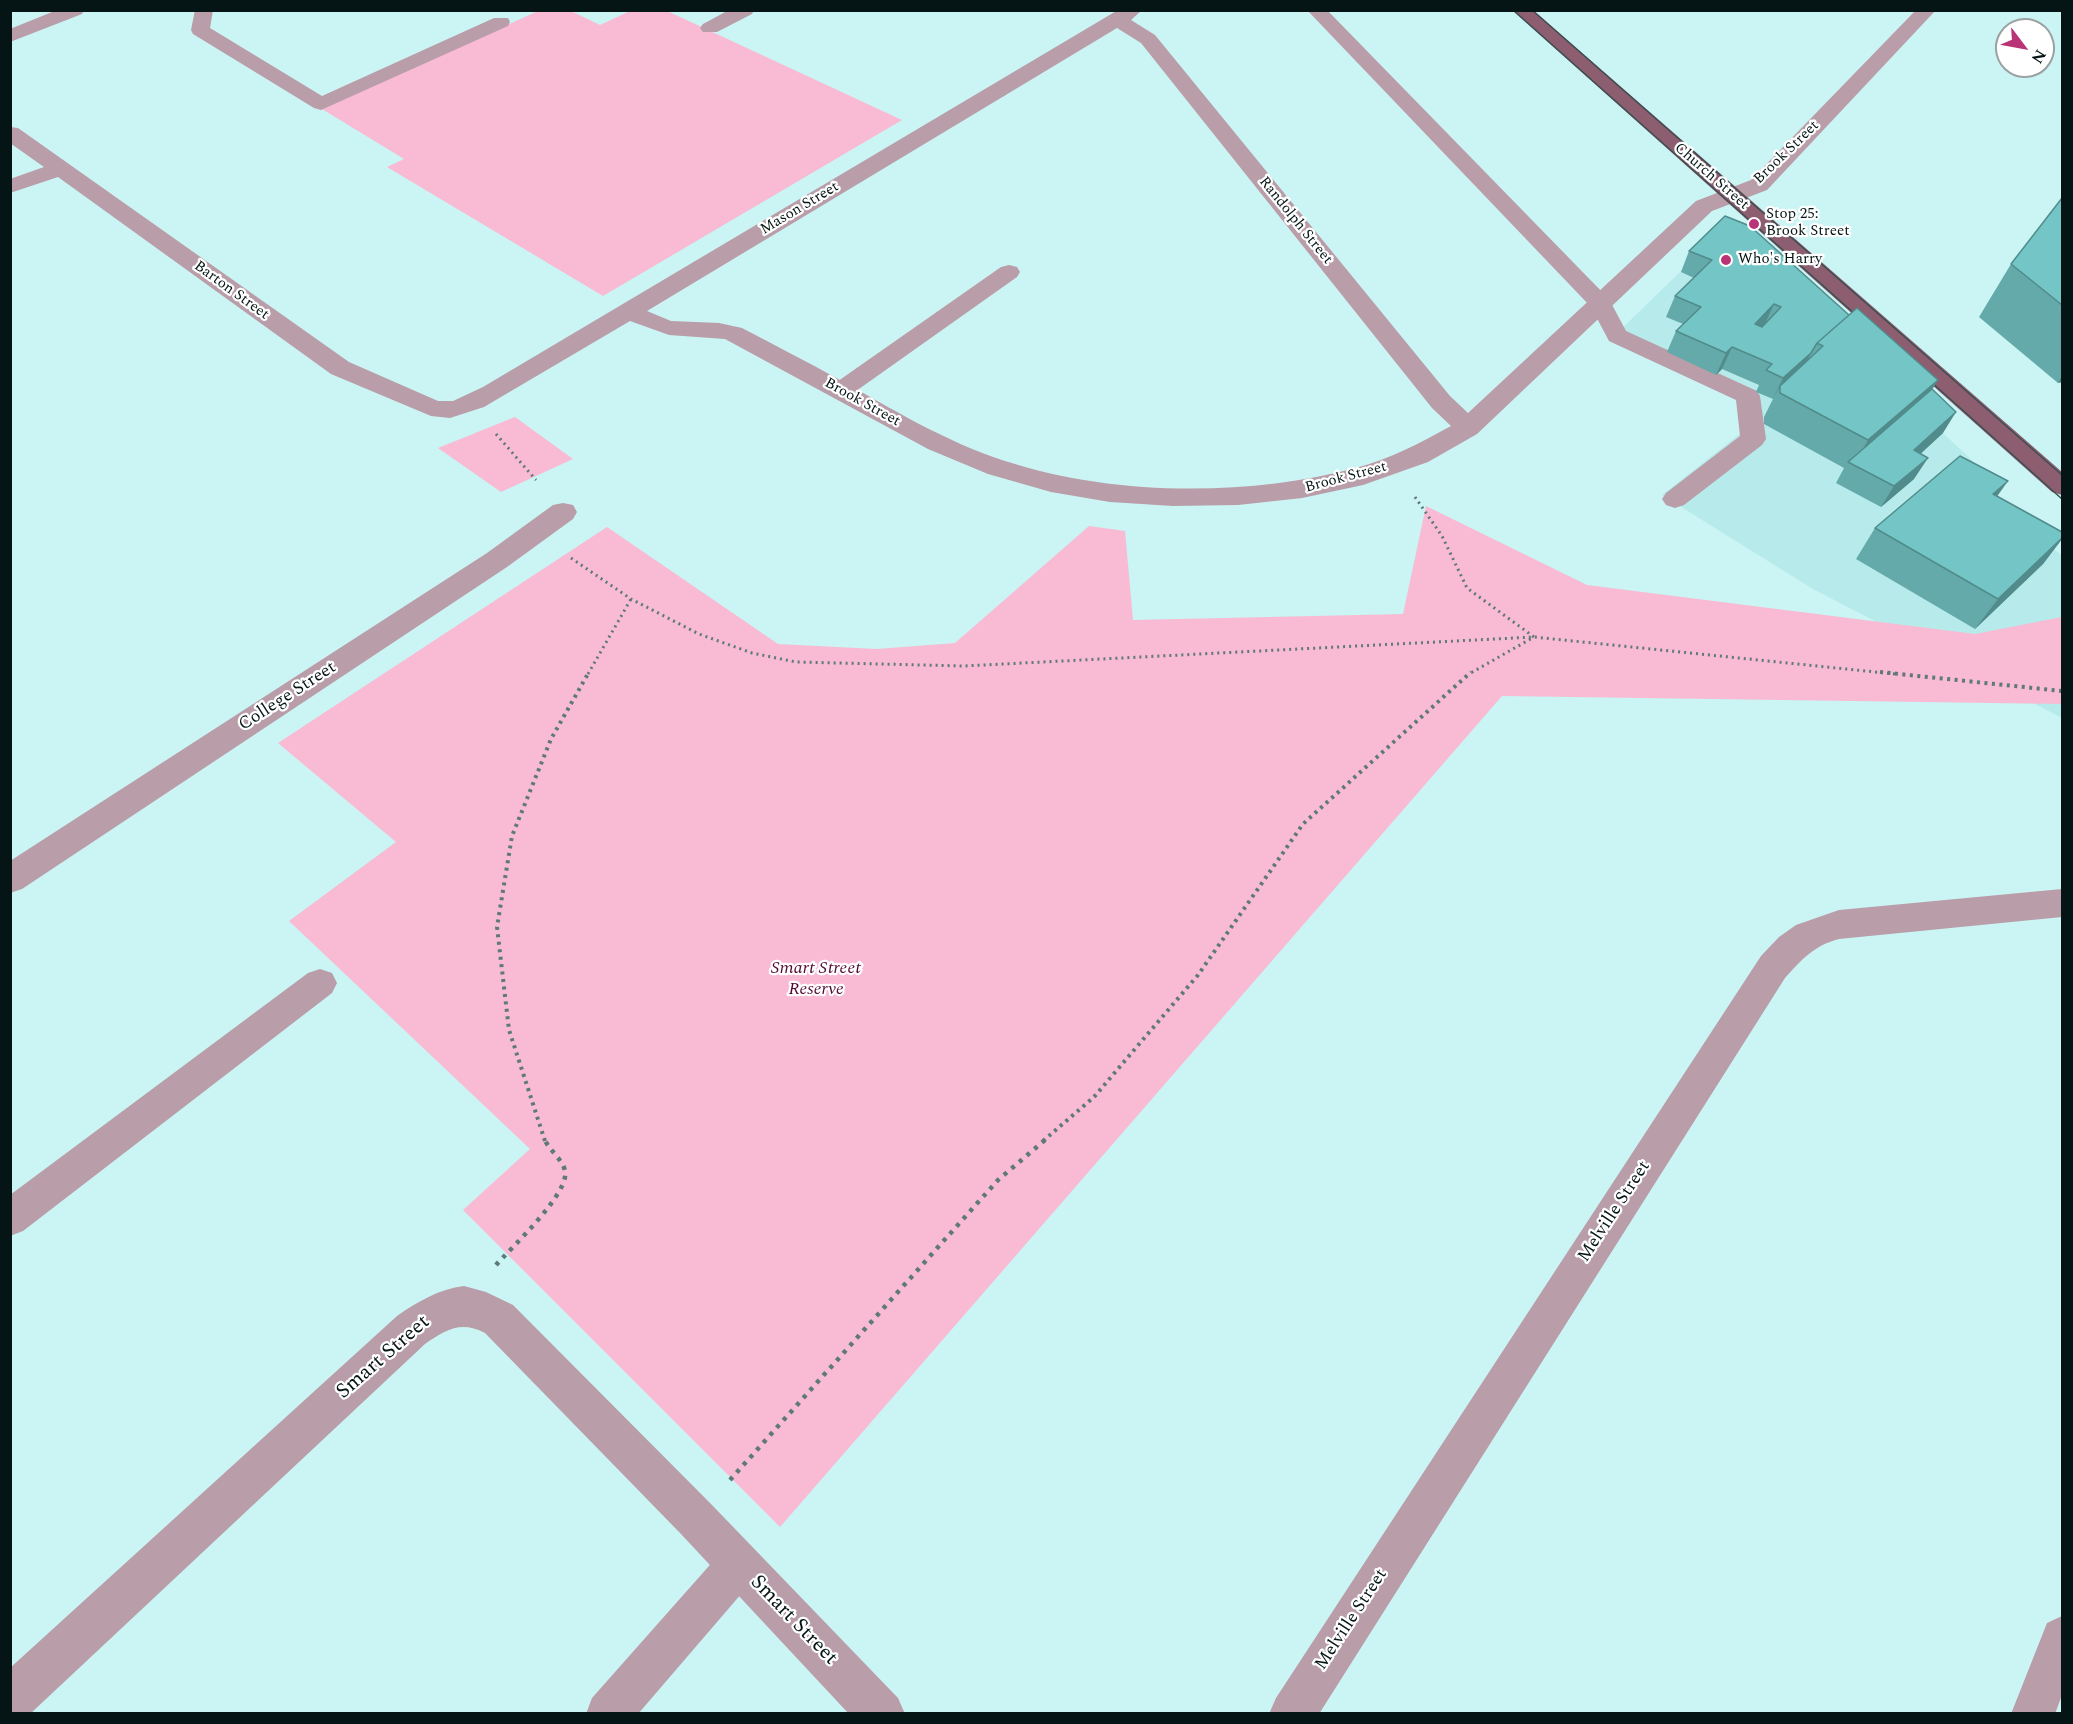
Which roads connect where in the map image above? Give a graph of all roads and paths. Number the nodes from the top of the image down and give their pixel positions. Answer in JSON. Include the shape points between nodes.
{"nodes":[{"id":1,"x":75,"y":10,"type":"edge"},
{"id":2,"x":204,"y":10,"type":"edge"},
{"id":3,"x":745,"y":10,"type":"edge"},
{"id":4,"x":1316,"y":10,"type":"edge"},
{"id":5,"x":1521,"y":10,"type":"edge"},
{"id":6,"x":1927,"y":10,"type":"edge"},
{"id":7,"x":1125,"y":15,"type":"edge"},
{"id":8,"x":501,"y":22,"type":"dead end"},
{"id":9,"x":710,"y":28,"type":"dead end"},
{"id":10,"x":10,"y":36,"type":"edge"},
{"id":11,"x":10,"y":133,"type":"edge"},
{"id":12,"x":42,"y":155,"type":"junction"},
{"id":13,"x":61,"y":169,"type":"junction"},
{"id":14,"x":10,"y":171,"type":"edge"},
{"id":15,"x":10,"y":186,"type":"edge"},
{"id":16,"x":1731,"y":195,"type":"junction"},
{"id":17,"x":1009,"y":272,"type":"dead end"},
{"id":18,"x":1601,"y":304,"type":"junction"},
{"id":19,"x":630,"y":311,"type":"junction"},
{"id":20,"x":840,"y":390,"type":"junction"},
{"id":21,"x":467,"y":406,"type":"joint"},
{"id":22,"x":1468,"y":428,"type":"junction"},
{"id":23,"x":1393,"y":465,"type":"junction"},
{"id":24,"x":2062,"y":486,"type":"edge"},
{"id":25,"x":1675,"y":499,"type":"dead end"},
{"id":26,"x":563,"y":512,"type":"dead end"},
{"id":27,"x":1534,"y":637,"type":"junction"},
{"id":28,"x":2062,"y":691,"type":"edge"},
{"id":29,"x":10,"y":879,"type":"edge"},
{"id":30,"x":2062,"y":903,"type":"edge"},
{"id":31,"x":320,"y":983,"type":"dead end"},
{"id":32,"x":10,"y":1218,"type":"edge"},
{"id":33,"x":460,"y":1306,"type":"junction"},
{"id":34,"x":696,"y":1519,"type":"junction"},
{"id":35,"x":738,"y":1564,"type":"junction"},
{"id":36,"x":2062,"y":1638,"type":"edge"},
{"id":37,"x":10,"y":1700,"type":"edge"},
{"id":38,"x":608,"y":1713,"type":"edge"},
{"id":39,"x":882,"y":1713,"type":"edge"},
{"id":40,"x":1292,"y":1713,"type":"edge"},
{"id":41,"x":2033,"y":1713,"type":"edge"}],
"edges":[{"from":1,"to":10,"type":"street"},
{"from":2,"to":8,"type":"lane","via":[[200,30],[321,104]]},
{"from":3,"to":9,"type":"street"},
{"from":4,"to":18,"type":"lane"},
{"from":5,"to":16,"type":"main road","name":"Church Street"},
{"from":6,"to":16,"type":"street","name":"Brook Street","via":[[1758,185]]},
{"from":7,"to":19,"type":"street","name":"Mason Street"},
{"from":7,"to":22,"type":"street","name":"Randolph Street","via":[[1441,402]]},
{"from":11,"to":12,"type":"street","name":"Barton Street"},
{"from":12,"to":13,"type":"street","name":"Barton Street"},
{"from":12,"to":14,"type":"street"},
{"from":13,"to":15,"type":"street"},
{"from":13,"to":21,"type":"street","name":"Barton Street","via":[[340,368],[432,410]]},
{"from":16,"to":18,"type":"street","name":"Brook Street","via":[[1704,206]]},
{"from":16,"to":24,"type":"main road","name":"Church Street"},
{"from":17,"to":20,"type":"lane"},
{"from":18,"to":22,"type":"street","name":"Brook Street"},
{"from":18,"to":25,"type":"lane","via":[[1617,336],[1748,396],[1753,439]]},
{"from":19,"to":20,"type":"street","name":"Brook Street","via":[[675,328],[733,333]]},
{"from":19,"to":21,"type":"street","name":"Mason Street"},
{"from":20,"to":23,"type":"street","name":"Brook Street","via":[[919,435],[962,454],[1038,480],[1094,491],[1203,497],[1258,495],[1304,490]]},
{"from":22,"to":23,"type":"street","name":"Brook Street","via":[[1453,439]]},
{"from":23,"to":27,"type":"path","via":[[1442,536],[1467,588]]},
{"from":26,"to":29,"type":"street","name":"College Street","via":[[488,567]]},
{"from":27,"to":28,"type":"path"},
{"from":27,"to":33,"type":"path","via":[[964,666],[839,664],[796,662],[752,653],[699,634],[632,599],[551,739],[512,836],[497,927],[509,1030],[546,1143],[565,1171],[564,1182],[555,1199]]},
{"from":27,"to":34,"type":"path","via":[[1464,676],[1303,824],[1198,975],[1094,1097],[998,1180]]},
{"from":30,"to":40,"type":"street","name":"Melville Street","via":[[1854,922],[1807,934],[1792,945],[1773,967]]},
{"from":31,"to":32,"type":"lane"},
{"from":33,"to":34,"type":"street","name":"Smart Street","via":[[475,1307],[499,1319]]},
{"from":33,"to":37,"type":"street","name":"Smart Street","via":[[431,1316],[411,1330]]},
{"from":34,"to":35,"type":"street","name":"Smart Street"},
{"from":35,"to":38,"type":"lane"},
{"from":35,"to":39,"type":"street","name":"Smart Street"},
{"from":36,"to":41,"type":"lane"}]}
